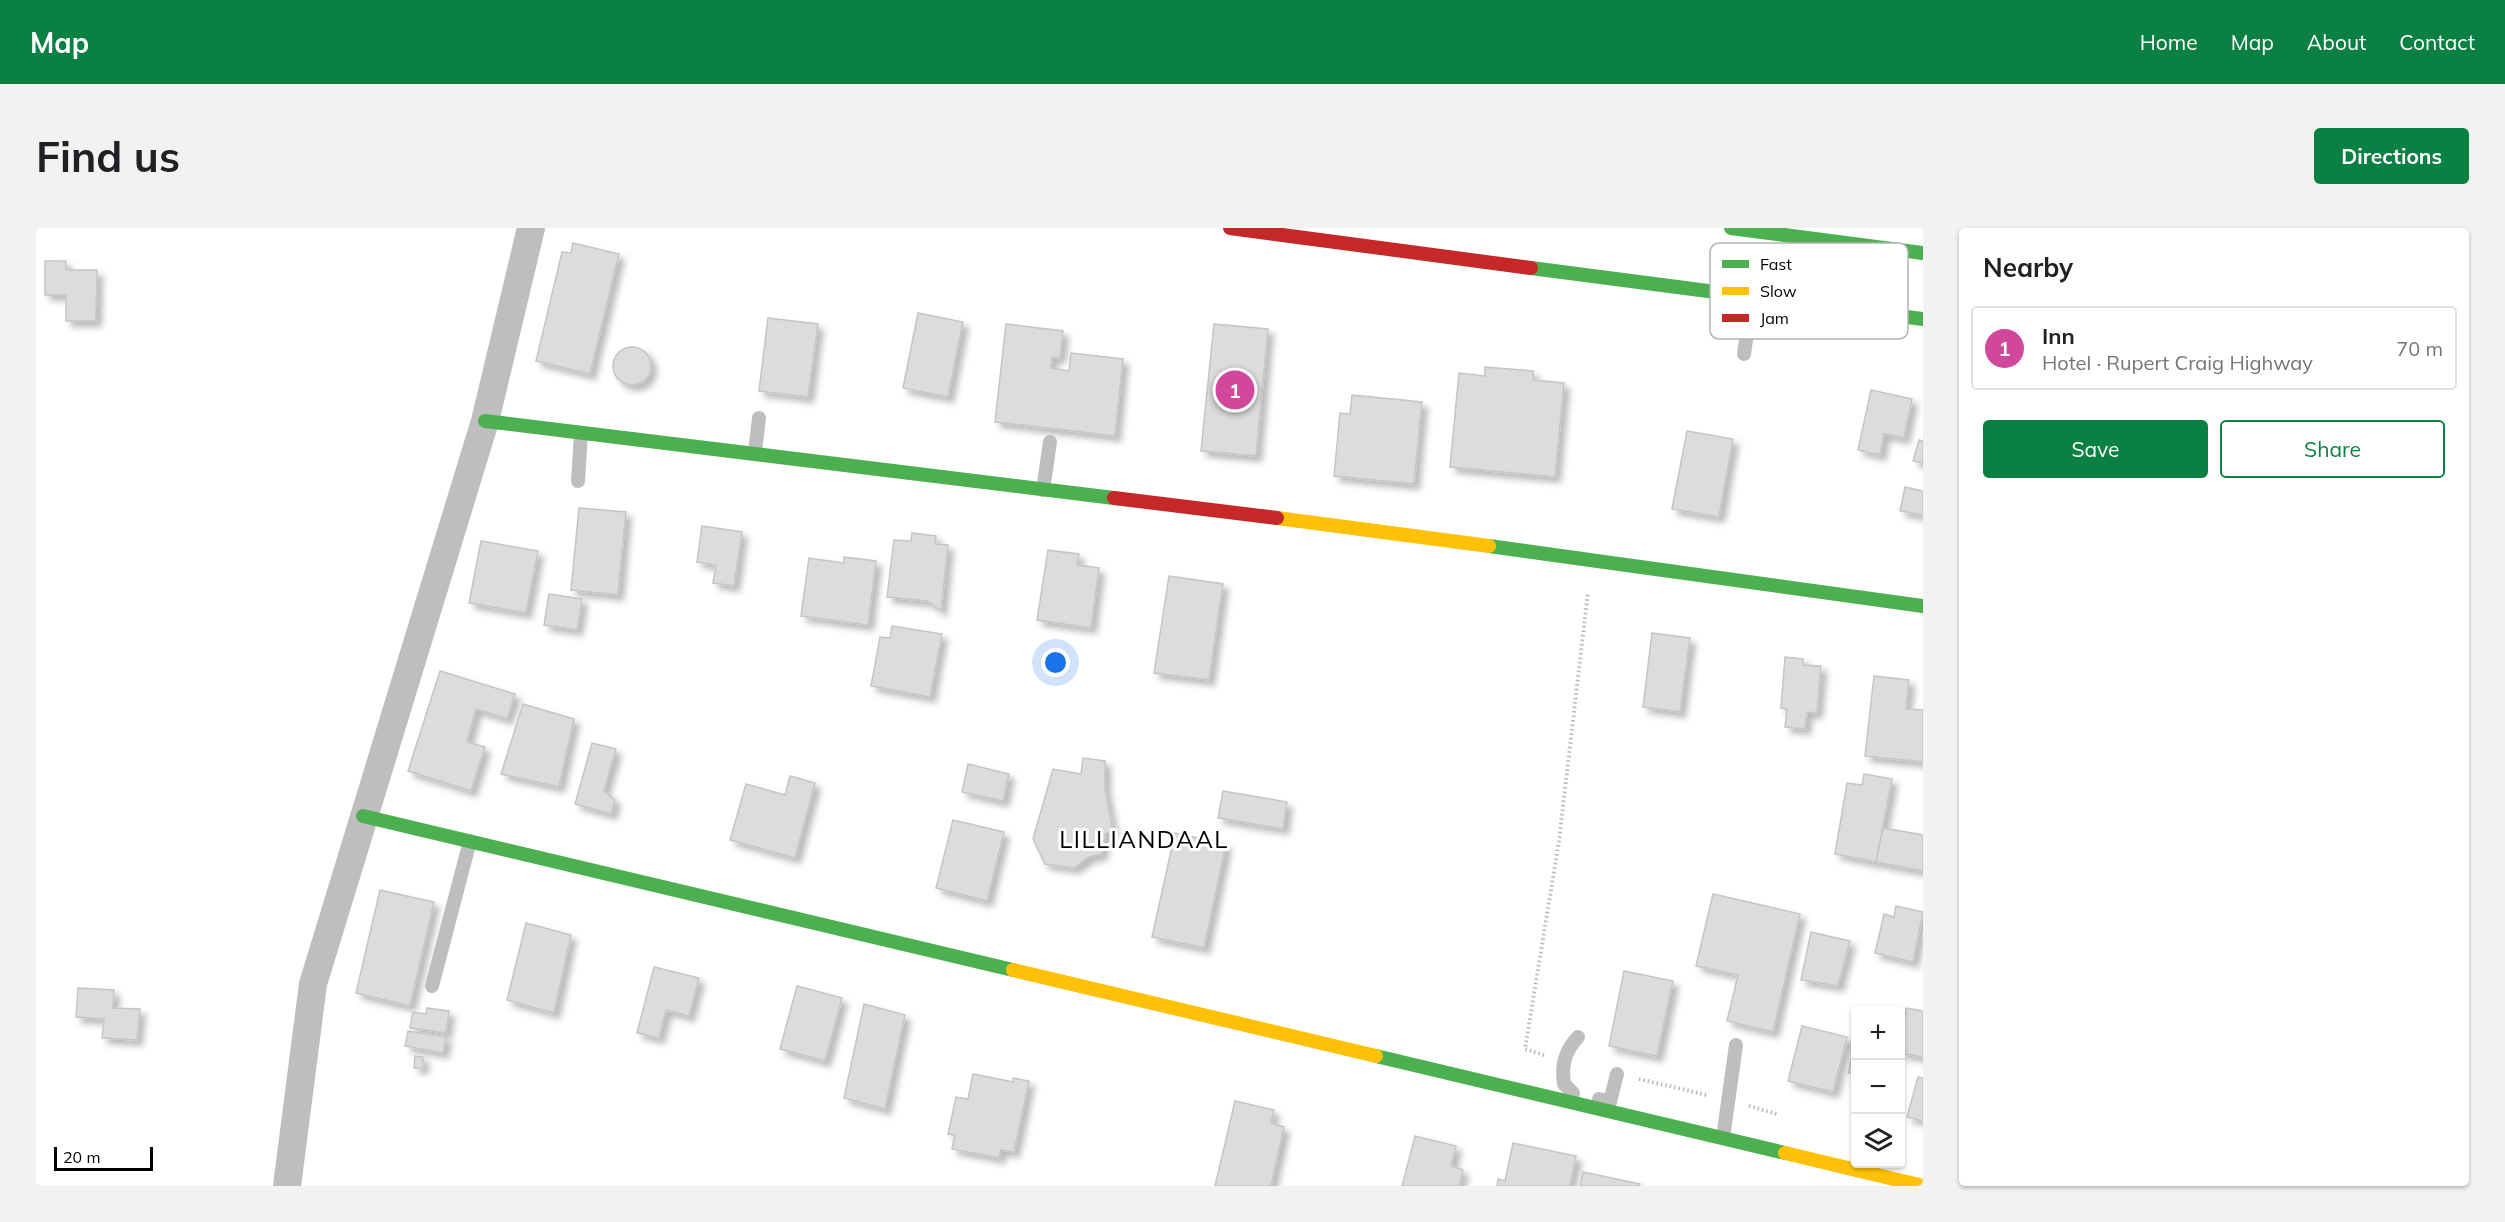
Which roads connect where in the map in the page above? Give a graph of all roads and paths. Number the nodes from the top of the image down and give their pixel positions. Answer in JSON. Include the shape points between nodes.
{"nodes":[{"id":1,"x":531,"y":228,"type":"edge"},
{"id":2,"x":1230,"y":228,"type":"edge"},
{"id":3,"x":1731,"y":228,"type":"edge"},
{"id":4,"x":1846,"y":243,"type":"edge"},
{"id":5,"x":1908,"y":251,"type":"edge"},
{"id":6,"x":1923,"y":253,"type":"edge"},
{"id":7,"x":1710,"y":291,"type":"edge"},
{"id":8,"x":1908,"y":317,"type":"edge"},
{"id":9,"x":1923,"y":319,"type":"edge"},
{"id":10,"x":1746,"y":339,"type":"edge"},
{"id":11,"x":1744,"y":354,"type":"dead end"},
{"id":12,"x":759,"y":418,"type":"dead end"},
{"id":13,"x":484,"y":421,"type":"junction"},
{"id":14,"x":581,"y":433,"type":"junction"},
{"id":15,"x":1050,"y":442,"type":"dead end"},
{"id":16,"x":755,"y":453,"type":"junction"},
{"id":17,"x":578,"y":481,"type":"dead end"},
{"id":18,"x":1043,"y":491,"type":"junction"},
{"id":19,"x":1592,"y":558,"type":"junction"},
{"id":20,"x":1923,"y":606,"type":"edge"},
{"id":21,"x":363,"y":816,"type":"junction"},
{"id":22,"x":470,"y":841,"type":"junction"},
{"id":23,"x":432,"y":986,"type":"dead end"},
{"id":24,"x":1578,"y":1037,"type":"dead end"},
{"id":25,"x":1736,"y":1045,"type":"dead end"},
{"id":26,"x":1564,"y":1060,"type":"junction"},
{"id":27,"x":1617,"y":1074,"type":"joint"},
{"id":28,"x":1572,"y":1098,"type":"junction"},
{"id":29,"x":1726,"y":1100,"type":"junction"},
{"id":30,"x":1778,"y":1115,"type":"dead end"},
{"id":31,"x":1722,"y":1137,"type":"junction"},
{"id":32,"x":287,"y":1186,"type":"edge"},
{"id":33,"x":1923,"y":1186,"type":"edge"}],
"edges":[{"from":1,"to":13,"type":"street"},
{"from":2,"to":7,"type":"street"},
{"from":3,"to":4,"type":"street"},
{"from":5,"to":6,"type":"street"},
{"from":8,"to":9,"type":"street"},
{"from":10,"to":11,"type":"lane"},
{"from":12,"to":16,"type":"lane"},
{"from":13,"to":14,"type":"street"},
{"from":13,"to":21,"type":"street"},
{"from":14,"to":16,"type":"street"},
{"from":14,"to":17,"type":"lane"},
{"from":15,"to":18,"type":"lane"},
{"from":16,"to":18,"type":"street"},
{"from":18,"to":19,"type":"street"},
{"from":19,"to":20,"type":"street"},
{"from":19,"to":26,"type":"path","via":[[1559,841],[1525,1049]]},
{"from":21,"to":22,"type":"street"},
{"from":21,"to":32,"type":"street","via":[[313,984]]},
{"from":22,"to":23,"type":"lane"},
{"from":22,"to":28,"type":"street"},
{"from":24,"to":26,"type":"lane"},
{"from":25,"to":29,"type":"lane"},
{"from":26,"to":28,"type":"lane","via":[[1564,1084]]},
{"from":27,"to":28,"type":"lane","via":[[1610,1101]]},
{"from":27,"to":29,"type":"path"},
{"from":28,"to":31,"type":"street"},
{"from":29,"to":30,"type":"path"},
{"from":29,"to":31,"type":"lane"},
{"from":31,"to":33,"type":"street"}]}
